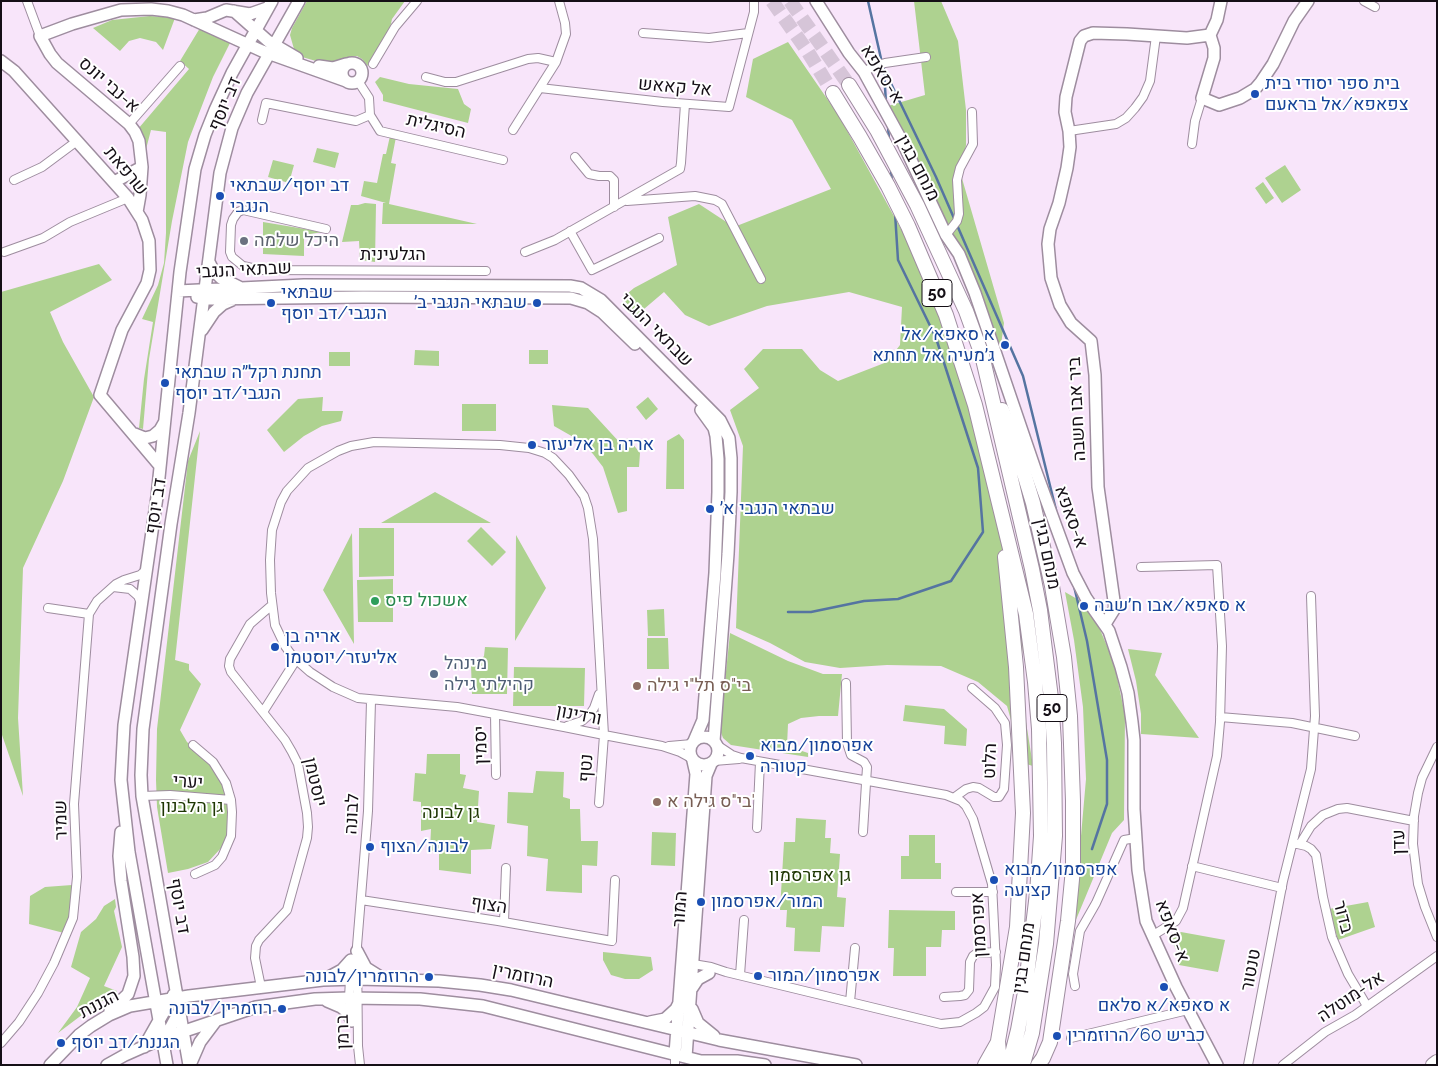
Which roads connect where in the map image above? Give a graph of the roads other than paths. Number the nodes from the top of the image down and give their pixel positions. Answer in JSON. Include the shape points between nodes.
{"nodes":[{"id":1,"x":27,"y":1,"type":"edge"},
{"id":2,"x":299,"y":1,"type":"edge"},
{"id":3,"x":417,"y":1,"type":"edge"},
{"id":4,"x":559,"y":1,"type":"edge"},
{"id":5,"x":754,"y":1,"type":"edge"},
{"id":6,"x":816,"y":1,"type":"edge"},
{"id":7,"x":1221,"y":1,"type":"edge"},
{"id":8,"x":1308,"y":1,"type":"edge"},
{"id":9,"x":1364,"y":1,"type":"edge"},
{"id":10,"x":270,"y":5,"type":"edge"},
{"id":11,"x":1375,"y":7,"type":"dead end"},
{"id":12,"x":234,"y":12,"type":"junction"},
{"id":13,"x":219,"y":13,"type":"junction"},
{"id":14,"x":194,"y":20,"type":"junction"},
{"id":15,"x":255,"y":30,"type":"junction"},
{"id":16,"x":282,"y":30,"type":"junction"},
{"id":17,"x":218,"y":31,"type":"junction"},
{"id":18,"x":748,"y":32,"type":"junction"},
{"id":19,"x":643,"y":33,"type":"dead end"},
{"id":20,"x":1210,"y":35,"type":"junction"},
{"id":21,"x":40,"y":36,"type":"junction"},
{"id":22,"x":1156,"y":36,"type":"junction"},
{"id":23,"x":247,"y":45,"type":"junction"},
{"id":24,"x":271,"y":50,"type":"junction"},
{"id":25,"x":294,"y":56,"type":"junction"},
{"id":26,"x":926,"y":57,"type":"dead end"},
{"id":27,"x":1,"y":61,"type":"edge"},
{"id":28,"x":556,"y":62,"type":"junction"},
{"id":29,"x":346,"y":64,"type":"junction"},
{"id":30,"x":373,"y":64,"type":"dead end"},
{"id":31,"x":180,"y":66,"type":"dead end"},
{"id":32,"x":864,"y":72,"type":"junction"},
{"id":33,"x":426,"y":77,"type":"dead end"},
{"id":34,"x":352,"y":81,"type":"junction"},
{"id":35,"x":849,"y":85,"type":"tunnel mouth"},
{"id":36,"x":540,"y":88,"type":"junction"},
{"id":37,"x":834,"y":94,"type":"tunnel mouth"},
{"id":38,"x":1202,"y":98,"type":"junction"},
{"id":39,"x":684,"y":104,"type":"junction"},
{"id":40,"x":972,"y":112,"type":"dead end"},
{"id":41,"x":370,"y":115,"type":"junction"},
{"id":42,"x":262,"y":120,"type":"dead end"},
{"id":43,"x":129,"y":124,"type":"junction"},
{"id":44,"x":514,"y":130,"type":"dead end"},
{"id":45,"x":1069,"y":131,"type":"junction"},
{"id":46,"x":77,"y":141,"type":"junction"},
{"id":47,"x":1192,"y":144,"type":"dead end"},
{"id":48,"x":575,"y":157,"type":"dead end"},
{"id":49,"x":503,"y":160,"type":"dead end"},
{"id":50,"x":142,"y":168,"type":"junction"},
{"id":51,"x":14,"y":180,"type":"dead end"},
{"id":52,"x":114,"y":182,"type":"junction"},
{"id":53,"x":128,"y":198,"type":"junction"},
{"id":54,"x":623,"y":202,"type":"junction"},
{"id":55,"x":614,"y":207,"type":"junction"},
{"id":56,"x":137,"y":212,"type":"junction"},
{"id":57,"x":326,"y":229,"type":"dead end"},
{"id":58,"x":570,"y":232,"type":"junction"},
{"id":59,"x":946,"y":235,"type":"junction"},
{"id":60,"x":659,"y":238,"type":"dead end"},
{"id":61,"x":4,"y":252,"type":"dead end"},
{"id":62,"x":525,"y":252,"type":"dead end"},
{"id":63,"x":209,"y":262,"type":"junction"},
{"id":64,"x":313,"y":270,"type":"junction"},
{"id":65,"x":486,"y":271,"type":"dead end"},
{"id":66,"x":761,"y":279,"type":"dead end"},
{"id":67,"x":314,"y":285,"type":"junction"},
{"id":68,"x":254,"y":288,"type":"junction"},
{"id":69,"x":178,"y":291,"type":"junction"},
{"id":70,"x":205,"y":294,"type":"junction"},
{"id":71,"x":314,"y":297,"type":"junction"},
{"id":72,"x":234,"y":299,"type":"junction"},
{"id":73,"x":200,"y":334,"type":"junction"},
{"id":74,"x":982,"y":355,"type":"junction"},
{"id":75,"x":165,"y":422,"type":"junction"},
{"id":76,"x":134,"y":434,"type":"junction"},
{"id":77,"x":160,"y":466,"type":"junction"},
{"id":78,"x":1000,"y":509,"type":"junction"},
{"id":79,"x":1141,"y":567,"type":"dead end"},
{"id":80,"x":146,"y":570,"type":"junction"},
{"id":81,"x":113,"y":587,"type":"junction"},
{"id":82,"x":1310,"y":596,"type":"dead end"},
{"id":83,"x":272,"y":605,"type":"junction"},
{"id":84,"x":142,"y":606,"type":"junction"},
{"id":85,"x":48,"y":608,"type":"dead end"},
{"id":86,"x":89,"y":614,"type":"junction"},
{"id":87,"x":1105,"y":624,"type":"junction"},
{"id":88,"x":296,"y":660,"type":"junction"},
{"id":89,"x":846,"y":683,"type":"dead end"},
{"id":90,"x":601,"y":688,"type":"junction"},
{"id":91,"x":972,"y":688,"type":"dead end"},
{"id":92,"x":371,"y":700,"type":"junction"},
{"id":93,"x":263,"y":712,"type":"junction"},
{"id":94,"x":496,"y":714,"type":"junction"},
{"id":95,"x":1220,"y":717,"type":"junction"},
{"id":96,"x":564,"y":727,"type":"junction"},
{"id":97,"x":1314,"y":728,"type":"junction"},
{"id":98,"x":604,"y":735,"type":"junction"},
{"id":99,"x":1356,"y":736,"type":"dead end"},
{"id":100,"x":693,"y":742,"type":"junction"},
{"id":101,"x":716,"y":743,"type":"junction"},
{"id":102,"x":193,"y":745,"type":"dead end"},
{"id":103,"x":662,"y":746,"type":"junction"},
{"id":104,"x":1437,"y":747,"type":"edge"},
{"id":105,"x":741,"y":758,"type":"junction"},
{"id":106,"x":692,"y":759,"type":"junction"},
{"id":107,"x":760,"y":762,"type":"junction"},
{"id":108,"x":713,"y":763,"type":"junction"},
{"id":109,"x":496,"y":776,"type":"dead end"},
{"id":110,"x":865,"y":780,"type":"junction"},
{"id":111,"x":142,"y":796,"type":"junction"},
{"id":112,"x":955,"y":797,"type":"junction"},
{"id":113,"x":231,"y":800,"type":"junction"},
{"id":114,"x":599,"y":803,"type":"dead end"},
{"id":115,"x":124,"y":815,"type":"junction"},
{"id":116,"x":1414,"y":821,"type":"junction"},
{"id":117,"x":757,"y":828,"type":"dead end"},
{"id":118,"x":863,"y":832,"type":"dead end"},
{"id":119,"x":1136,"y":838,"type":"junction"},
{"id":120,"x":1296,"y":844,"type":"junction"},
{"id":121,"x":1192,"y":866,"type":"junction"},
{"id":122,"x":506,"y":868,"type":"dead end"},
{"id":123,"x":195,"y":874,"type":"dead end"},
{"id":124,"x":615,"y":880,"type":"dead end"},
{"id":125,"x":1283,"y":885,"type":"junction"},
{"id":126,"x":956,"y":892,"type":"dead end"},
{"id":127,"x":993,"y":892,"type":"junction"},
{"id":128,"x":361,"y":900,"type":"junction"},
{"id":129,"x":744,"y":920,"type":"dead end"},
{"id":130,"x":504,"y":922,"type":"junction"},
{"id":131,"x":1152,"y":936,"type":"junction"},
{"id":132,"x":1437,"y":937,"type":"edge"},
{"id":133,"x":855,"y":948,"type":"dead end"},
{"id":134,"x":996,"y":952,"type":"junction"},
{"id":135,"x":354,"y":955,"type":"junction"},
{"id":136,"x":1437,"y":956,"type":"edge"},
{"id":137,"x":689,"y":967,"type":"junction"},
{"id":138,"x":726,"y":972,"type":"junction"},
{"id":139,"x":709,"y":973,"type":"junction"},
{"id":140,"x":740,"y":976,"type":"junction"},
{"id":141,"x":384,"y":978,"type":"junction"},
{"id":142,"x":353,"y":979,"type":"junction"},
{"id":143,"x":323,"y":980,"type":"junction"},
{"id":144,"x":1076,"y":986,"type":"dead end"},
{"id":145,"x":261,"y":987,"type":"junction"},
{"id":146,"x":691,"y":989,"type":"junction"},
{"id":147,"x":179,"y":995,"type":"junction"},
{"id":148,"x":944,"y":997,"type":"dead end"},
{"id":149,"x":353,"y":998,"type":"junction"},
{"id":150,"x":315,"y":999,"type":"junction"},
{"id":151,"x":154,"y":1001,"type":"junction"},
{"id":152,"x":685,"y":1002,"type":"junction"},
{"id":153,"x":850,"y":1002,"type":"junction"},
{"id":154,"x":1367,"y":1006,"type":"junction"},
{"id":155,"x":180,"y":1010,"type":"junction"},
{"id":156,"x":1188,"y":1010,"type":"junction"},
{"id":157,"x":102,"y":1019,"type":"junction"},
{"id":158,"x":352,"y":1021,"type":"junction"},
{"id":159,"x":215,"y":1022,"type":"junction"},
{"id":160,"x":642,"y":1022,"type":"junction"},
{"id":161,"x":158,"y":1023,"type":"junction"},
{"id":162,"x":683,"y":1031,"type":"junction"},
{"id":163,"x":184,"y":1032,"type":"junction"},
{"id":164,"x":1070,"y":1038,"type":"dead end"},
{"id":165,"x":163,"y":1040,"type":"junction"},
{"id":166,"x":719,"y":1040,"type":"junction"},
{"id":167,"x":998,"y":1042,"type":"junction"},
{"id":168,"x":1,"y":1043,"type":"edge"},
{"id":169,"x":358,"y":1046,"type":"junction"},
{"id":170,"x":144,"y":1047,"type":"junction"},
{"id":171,"x":1048,"y":1058,"type":"edge"},
{"id":172,"x":686,"y":1061,"type":"edge"},
{"id":173,"x":1437,"y":1062,"type":"edge"},
{"id":174,"x":1011,"y":1064,"type":"edge"},
{"id":175,"x":50,"y":1065,"type":"edge"},
{"id":176,"x":107,"y":1065,"type":"edge"},
{"id":177,"x":167,"y":1065,"type":"edge"},
{"id":178,"x":190,"y":1065,"type":"edge"},
{"id":179,"x":360,"y":1065,"type":"edge"},
{"id":180,"x":765,"y":1065,"type":"edge"},
{"id":181,"x":856,"y":1065,"type":"edge"},
{"id":182,"x":985,"y":1065,"type":"edge"},
{"id":183,"x":1038,"y":1065,"type":"edge"},
{"id":184,"x":1218,"y":1065,"type":"edge"},
{"id":185,"x":1248,"y":1065,"type":"edge"},
{"id":186,"x":1283,"y":1065,"type":"edge"},
{"id":187,"x":1433,"y":1065,"type":"edge"}],
"edges":[{"from":1,"to":21,"type":"street","name":"א-נבי יונס"},
{"from":2,"to":16,"type":"street","name":"דב יוסף"},
{"from":3,"to":30,"type":"street","via":[[395,27]]},
{"from":4,"to":28,"type":"street","via":[[566,34]]},
{"from":5,"to":18,"type":"street","name":"אל קאאש"},
{"from":6,"to":32,"type":"street","name":"א-סאפא"},
{"from":7,"to":20,"type":"street"},
{"from":8,"to":38,"type":"street","via":[[1294,21],[1268,73],[1255,89],[1219,105]]},
{"from":9,"to":11,"type":"street"},
{"from":10,"to":12,"type":"street","via":[[250,14]]},
{"from":10,"to":15,"type":"street","name":"דב יוסף"},
{"from":12,"to":13,"type":"street","via":[[226,10]]},
{"from":12,"to":15,"type":"street"},
{"from":13,"to":14,"type":"street"},
{"from":13,"to":17,"type":"street","via":[[216,18]]},
{"from":14,"to":17,"type":"street"},
{"from":14,"to":21,"type":"street","via":[[168,11],[134,9],[92,18]]},
{"from":15,"to":23,"type":"street","name":"דב יוסף"},
{"from":15,"to":24,"type":"street"},
{"from":16,"to":24,"type":"street","name":"דב יוסף"},
{"from":16,"to":25,"type":"street"},
{"from":17,"to":23,"type":"street"},
{"from":18,"to":19,"type":"street","via":[[709,38]]},
{"from":18,"to":39,"type":"street","name":"אל קאאש","via":[[729,107]]},
{"from":20,"to":22,"type":"street","name":"ביר אבו חשבה","via":[[1187,38]]},
{"from":20,"to":38,"type":"street","via":[[1214,58]]},
{"from":21,"to":43,"type":"street","name":"א-נבי יונס","via":[[57,63]]},
{"from":22,"to":45,"type":"street","via":[[1150,80],[1143,98],[1126,118],[1116,124]]},
{"from":22,"to":45,"type":"street","name":"ביר אבו חשבה","via":[[1093,33],[1080,40],[1066,97]]},
{"from":23,"to":24,"type":"street"},
{"from":23,"to":69,"type":"street","name":"דב יוסף","via":[[215,110],[195,169]]},
{"from":24,"to":25,"type":"street"},
{"from":24,"to":34,"type":"street"},
{"from":24,"to":63,"type":"street","name":"דב יוסף","via":[[243,102],[224,152]]},
{"from":25,"to":29,"type":"street","via":[[326,68]]},
{"from":26,"to":32,"type":"street","via":[[885,63]]},
{"from":27,"to":46,"type":"street","name":"שרפאת","via":[[14,71]]},
{"from":28,"to":33,"type":"street","via":[[528,59],[456,82]]},
{"from":28,"to":36,"type":"street"},
{"from":29,"to":34,"type":"street","via":[[342,77]]},
{"from":29,"to":34,"type":"street","via":[[354,63],[361,68],[362,75]]},
{"from":31,"to":43,"type":"street"},
{"from":32,"to":59,"type":"street","name":"א-סאפא","via":[[904,145]]},
{"from":34,"to":41,"type":"street","name":"הסיגלית","via":[[368,98]]},
{"from":35,"to":74,"type":"highway","name":"מנחם בגין","number":"50","via":[[917,205],[962,302]]},
{"from":36,"to":39,"type":"street","name":"אל קאאש"},
{"from":36,"to":44,"type":"street"},
{"from":37,"to":78,"type":"highway","name":"מנחם בגין","number":"50","via":[[888,186],[946,315],[975,404]]},
{"from":38,"to":47,"type":"street"},
{"from":39,"to":54,"type":"street","via":[[680,169]]},
{"from":40,"to":59,"type":"street","via":[[973,144],[957,180],[959,214]]},
{"from":41,"to":42,"type":"street","via":[[356,121],[266,103]]},
{"from":41,"to":49,"type":"street","name":"הסיגלית","via":[[380,131]]},
{"from":43,"to":50,"type":"street","name":"א-נבי יונס","via":[[139,141]]},
{"from":45,"to":87,"type":"street","name":"ביר אבו חשבה","via":[[1068,168],[1048,244],[1051,278],[1060,305],[1071,323],[1091,341],[1098,487],[1115,608]]},
{"from":46,"to":51,"type":"street","via":[[42,168]]},
{"from":46,"to":52,"type":"street","name":"שרפאת"},
{"from":48,"to":55,"type":"street","via":[[589,174],[610,176],[614,180]]},
{"from":50,"to":52,"type":"street"},
{"from":50,"to":56,"type":"street","name":"א-נבי יונס"},
{"from":52,"to":53,"type":"street","name":"שרפאת"},
{"from":53,"to":56,"type":"street","name":"שרפאת"},
{"from":53,"to":61,"type":"street","via":[[70,222],[43,238]]},
{"from":54,"to":55,"type":"street"},
{"from":54,"to":66,"type":"street","via":[[695,196],[722,204]]},
{"from":55,"to":58,"type":"street"},
{"from":56,"to":76,"type":"street","name":"שרפאת","via":[[149,241],[150,270],[122,330],[100,395]]},
{"from":57,"to":64,"type":"street","name":"הגלעינית","via":[[243,210],[233,219],[230,252],[243,266],[261,270]]},
{"from":58,"to":60,"type":"street","via":[[592,270]]},
{"from":58,"to":62,"type":"street"},
{"from":59,"to":87,"type":"street","name":"א-סאפא","via":[[959,254],[975,293],[1073,573]]},
{"from":63,"to":68,"type":"street","via":[[226,282]]},
{"from":63,"to":70,"type":"street","name":"דב יוסף"},
{"from":64,"to":65,"type":"street","name":"הגלעינית"},
{"from":64,"to":67,"type":"street"},
{"from":67,"to":68,"type":"street","name":"שבתאי הנגבי"},
{"from":67,"to":71,"type":"street"},
{"from":67,"to":101,"type":"street","name":"שבתאי הנגבי","via":[[581,288],[614,311],[720,420],[729,438],[731,492]]},
{"from":68,"to":70,"type":"street","name":"שבתאי הנגבי"},
{"from":69,"to":70,"type":"street","name":"שבתאי הנגבי"},
{"from":69,"to":75,"type":"street","name":"דב יוסף"},
{"from":70,"to":72,"type":"street","name":"שבתאי הנגבי"},
{"from":70,"to":73,"type":"street","name":"דב יוסף"},
{"from":71,"to":72,"type":"street","name":"שבתאי הנגבי"},
{"from":71,"to":100,"type":"street","name":"שבתאי הנגבי","via":[[579,300],[602,312],[705,414],[714,428],[717,444],[718,492],[715,573],[702,720]]},
{"from":72,"to":73,"type":"street","via":[[214,312]]},
{"from":73,"to":111,"type":"street","name":"דב יוסף","via":[[143,728]]},
{"from":74,"to":171,"type":"highway","via":[[1014,440],[1033,503],[1054,595],[1069,706],[1072,869]]},
{"from":74,"to":174,"type":"highway","name":"מנחם בגין","number":"50","via":[[1032,569],[1046,657],[1054,744],[1055,836],[1046,944],[1034,1024]]},
{"from":75,"to":76,"type":"street","via":[[153,436],[145,438]]},
{"from":75,"to":77,"type":"street","name":"דב יוסף"},
{"from":76,"to":77,"type":"street","name":"שרפאת"},
{"from":77,"to":80,"type":"street","name":"דב יוסף"},
{"from":78,"to":167,"type":"highway","via":[[1016,667],[1022,813],[1017,927]]},
{"from":78,"to":174,"type":"highway","name":"מנחם בגין","number":"50","via":[[1027,623],[1039,729],[1041,789],[1041,836],[1031,950]]},
{"from":79,"to":95,"type":"street","via":[[1217,565],[1222,646]]},
{"from":80,"to":81,"type":"street"},
{"from":80,"to":84,"type":"street","name":"דב יוסף"},
{"from":81,"to":84,"type":"street","via":[[132,590]]},
{"from":81,"to":86,"type":"street","via":[[97,601]]},
{"from":82,"to":97,"type":"street","name":"טנטור"},
{"from":83,"to":88,"type":"street","via":[[281,640]]},
{"from":83,"to":90,"type":"street","via":[[270,560],[276,515],[296,479],[322,459],[351,446],[374,442],[500,445],[538,450],[553,458],[569,475],[584,496],[588,508],[594,538]]},
{"from":83,"to":93,"type":"street","name":"יוסטמן","via":[[250,624],[229,666]]},
{"from":84,"to":115,"type":"street","name":"דב יוסף","via":[[122,752]]},
{"from":85,"to":86,"type":"street"},
{"from":86,"to":168,"type":"street","name":"שמיר","via":[[74,804],[77,877],[73,918],[38,993]]},
{"from":87,"to":119,"type":"street","name":"א-סאפא","via":[[1128,693]]},
{"from":88,"to":92,"type":"street","via":[[333,687]]},
{"from":88,"to":93,"type":"street"},
{"from":89,"to":110,"type":"street","via":[[847,743],[851,755],[864,762]]},
{"from":90,"to":96,"type":"street","via":[[590,714],[582,721]]},
{"from":90,"to":98,"type":"street"},
{"from":91,"to":112,"type":"street","name":"הלוט","via":[[995,708],[1005,723],[1004,789],[999,797],[994,797],[972,787]]},
{"from":92,"to":94,"type":"street","name":"ורדינון","via":[[457,707]]},
{"from":92,"to":128,"type":"street","name":"לבונה","via":[[368,811]]},
{"from":93,"to":145,"type":"street","name":"יוסטמן","via":[[285,740],[298,764],[308,827],[287,910],[256,946]]},
{"from":94,"to":96,"type":"street","name":"ורדינון"},
{"from":94,"to":109,"type":"street","name":"יסמין"},
{"from":95,"to":97,"type":"street"},
{"from":95,"to":121,"type":"street","via":[[1214,772]]},
{"from":96,"to":98,"type":"street","name":"ורדינון"},
{"from":97,"to":99,"type":"street"},
{"from":97,"to":120,"type":"street","name":"טנטור","via":[[1311,769]]},
{"from":98,"to":103,"type":"street","name":"ורדינון"},
{"from":98,"to":114,"type":"street","name":"נטף"},
{"from":100,"to":101,"type":"street","via":[[707,737]]},
{"from":100,"to":103,"type":"street","name":"ורדינון"},
{"from":100,"to":106,"type":"street"},
{"from":101,"to":105,"type":"street"},
{"from":101,"to":108,"type":"street","via":[[718,754]]},
{"from":102,"to":113,"type":"street","name":"יערי","via":[[219,770]]},
{"from":103,"to":106,"type":"street","name":"ורדינון"},
{"from":104,"to":116,"type":"street","name":"עדן","via":[[1422,778]]},
{"from":105,"to":107,"type":"street"},
{"from":105,"to":108,"type":"street"},
{"from":106,"to":108,"type":"street","via":[[704,766]]},
{"from":106,"to":137,"type":"street","name":"המור","via":[[696,774]]},
{"from":107,"to":110,"type":"street"},
{"from":107,"to":117,"type":"street"},
{"from":108,"to":137,"type":"street","name":"המור","via":[[706,776]]},
{"from":110,"to":112,"type":"street"},
{"from":110,"to":118,"type":"street"},
{"from":111,"to":113,"type":"street","name":"יערי"},
{"from":111,"to":147,"type":"street","name":"דב יוסף"},
{"from":112,"to":127,"type":"street","name":"אפרסמון","via":[[966,806],[972,819]]},
{"from":113,"to":123,"type":"street","name":"יערי","via":[[232,825],[227,847],[215,865]]},
{"from":115,"to":151,"type":"street","name":"דב יוסף"},
{"from":115,"to":157,"type":"street","via":[[119,856],[134,976],[128,994]]},
{"from":116,"to":120,"type":"street","via":[[1338,809],[1323,815]]},
{"from":116,"to":132,"type":"street","name":"עדן","via":[[1418,884]]},
{"from":119,"to":131,"type":"street","name":"א-סאפא","via":[[1139,885]]},
{"from":119,"to":144,"type":"street","via":[[1124,840],[1080,931],[1073,974]]},
{"from":120,"to":125,"type":"street","name":"טנטור"},
{"from":120,"to":154,"type":"street","name":"בדור","via":[[1312,849],[1316,855],[1332,937]]},
{"from":121,"to":125,"type":"street"},
{"from":121,"to":131,"type":"street","via":[[1180,915],[1170,926]]},
{"from":122,"to":130,"type":"street"},
{"from":124,"to":130,"type":"street","name":"הצוף","via":[[612,941]]},
{"from":125,"to":185,"type":"street","name":"טנטור"},
{"from":126,"to":127,"type":"street"},
{"from":127,"to":134,"type":"street","name":"אפרסמון"},
{"from":128,"to":130,"type":"street","name":"הצוף"},
{"from":128,"to":135,"type":"street","name":"לבונה"},
{"from":129,"to":140,"type":"street"},
{"from":131,"to":156,"type":"street","name":"א-סאפא"},
{"from":133,"to":153,"type":"street"},
{"from":134,"to":148,"type":"street","via":[[972,956],[965,995]]},
{"from":134,"to":153,"type":"street","name":"אפרסמון","via":[[995,987],[990,998],[984,1007],[960,1022],[932,1022]]},
{"from":135,"to":141,"type":"street","via":[[366,968]]},
{"from":135,"to":142,"type":"street","name":"לבונה"},
{"from":135,"to":143,"type":"street","via":[[342,970]]},
{"from":136,"to":154,"type":"street","name":"אל-מוטלה"},
{"from":137,"to":138,"type":"street","name":"אפרסמון","via":[[711,967]]},
{"from":137,"to":139,"type":"street","name":"אפרסמון"},
{"from":137,"to":146,"type":"street","name":"המור"},
{"from":137,"to":152,"type":"street","name":"המור"},
{"from":138,"to":139,"type":"street","name":"אפרסמון"},
{"from":138,"to":140,"type":"street","name":"אפרסמון"},
{"from":139,"to":146,"type":"street","via":[[698,979]]},
{"from":140,"to":153,"type":"street","name":"אפרסמון"},
{"from":141,"to":142,"type":"street","name":"הרוזמרין"},
{"from":141,"to":160,"type":"street","name":"הרוזמרין","via":[[511,990]]},
{"from":142,"to":143,"type":"street","name":"הרוזמרין"},
{"from":142,"to":149,"type":"street","name":"לבונה"},
{"from":143,"to":145,"type":"street","name":"הרוזמרין"},
{"from":145,"to":147,"type":"street","name":"הרוזמרין"},
{"from":146,"to":152,"type":"street","name":"המור"},
{"from":147,"to":151,"type":"street","name":"הגננת"},
{"from":147,"to":155,"type":"street"},
{"from":147,"to":161,"type":"street"},
{"from":149,"to":150,"type":"street"},
{"from":149,"to":158,"type":"street"},
{"from":149,"to":169,"type":"street","name":"ברמן"},
{"from":149,"to":172,"type":"street","via":[[420,999],[483,1006]]},
{"from":150,"to":158,"type":"street","via":[[341,1007]]},
{"from":150,"to":159,"type":"street","via":[[256,1007]]},
{"from":151,"to":157,"type":"street","name":"הגננת","via":[[123,1009]]},
{"from":151,"to":161,"type":"street","name":"דב יוסף"},
{"from":152,"to":160,"type":"street","via":[[665,1019]]},
{"from":152,"to":162,"type":"street","name":"המור"},
{"from":152,"to":166,"type":"street","via":[[698,1023]]},
{"from":154,"to":186,"type":"street","name":"אל-מוטלה","via":[[1325,1032]]},
{"from":155,"to":163,"type":"street"},
{"from":155,"to":165,"type":"street"},
{"from":156,"to":164,"type":"street"},
{"from":156,"to":184,"type":"street","name":"א-סאפא"},
{"from":157,"to":175,"type":"street","name":"הגננת","via":[[79,1035]]},
{"from":158,"to":169,"type":"street"},
{"from":159,"to":163,"type":"street"},
{"from":159,"to":178,"type":"street","via":[[200,1042]]},
{"from":160,"to":162,"type":"street","name":"הרוזמרין"},
{"from":161,"to":165,"type":"street","name":"דב יוסף"},
{"from":161,"to":170,"type":"street"},
{"from":162,"to":166,"type":"street","name":"הרוזמרין"},
{"from":162,"to":172,"type":"street","name":"המור"},
{"from":163,"to":165,"type":"street"},
{"from":163,"to":178,"type":"street"},
{"from":165,"to":170,"type":"street"},
{"from":165,"to":177,"type":"street","name":"דב יוסף"},
{"from":166,"to":181,"type":"street","name":"הרוזמרין"},
{"from":167,"to":174,"type":"highway"},
{"from":167,"to":182,"type":"highway"},
{"from":169,"to":179,"type":"street","name":"ברמן"},
{"from":170,"to":176,"type":"street"},
{"from":171,"to":183,"type":"highway"},
{"from":172,"to":180,"type":"street","via":[[737,1060]]},
{"from":173,"to":187,"type":"highway"}]}
